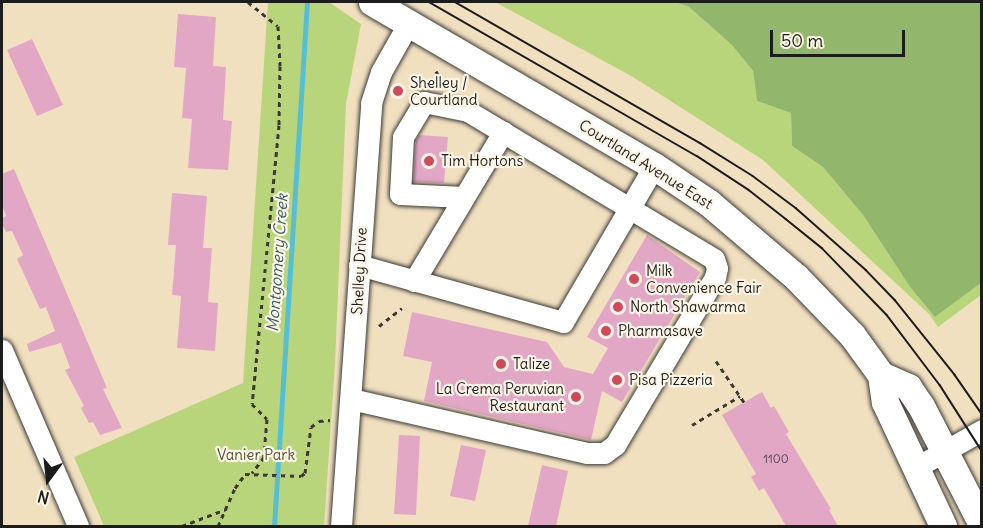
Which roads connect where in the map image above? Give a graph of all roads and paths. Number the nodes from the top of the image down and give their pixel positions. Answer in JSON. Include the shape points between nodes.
{"nodes":[{"id":1,"x":248,"y":2,"type":"edge"},
{"id":2,"x":372,"y":2,"type":"edge"},
{"id":3,"x":408,"y":24,"type":"junction"},
{"id":4,"x":503,"y":132,"type":"junction"},
{"id":5,"x":654,"y":166,"type":"junction"},
{"id":6,"x":464,"y":197,"type":"junction"},
{"id":7,"x":631,"y":210,"type":"junction"},
{"id":8,"x":359,"y":265,"type":"junction"},
{"id":9,"x":414,"y":280,"type":"junction"},
{"id":10,"x":402,"y":308,"type":"dead end"},
{"id":11,"x":378,"y":326,"type":"dead end"},
{"id":12,"x":2,"y":350,"type":"edge"},
{"id":13,"x":716,"y":361,"type":"dead end"},
{"id":14,"x":881,"y":375,"type":"junction"},
{"id":15,"x":740,"y":396,"type":"junction"},
{"id":16,"x":351,"y":399,"type":"junction"},
{"id":17,"x":744,"y":402,"type":"dead end"},
{"id":18,"x":350,"y":424,"type":"junction"},
{"id":19,"x":692,"y":425,"type":"dead end"},
{"id":20,"x":981,"y":430,"type":"edge"},
{"id":21,"x":945,"y":451,"type":"junction"},
{"id":22,"x":915,"y":468,"type":"junction"},
{"id":23,"x":252,"y":473,"type":"junction"},
{"id":24,"x":226,"y":509,"type":"junction"},
{"id":25,"x":981,"y":524,"type":"edge"},
{"id":26,"x":78,"y":526,"type":"edge"},
{"id":27,"x":182,"y":526,"type":"edge"},
{"id":28,"x":218,"y":526,"type":"edge"},
{"id":29,"x":341,"y":526,"type":"edge"},
{"id":30,"x":943,"y":526,"type":"edge"}],
"edges":[{"from":1,"to":23,"type":"path","via":[[278,26],[280,66],[278,136],[252,404],[267,418],[264,457]]},
{"from":2,"to":3,"type":"main road","name":"Courtland Avenue East"},
{"from":3,"to":5,"type":"main road","name":"Courtland Avenue East"},
{"from":3,"to":8,"type":"street","name":"Shelley Drive","via":[[381,72],[371,103]]},
{"from":4,"to":6,"type":"street"},
{"from":4,"to":6,"type":"street","via":[[468,111],[424,102],[403,137],[400,194]]},
{"from":4,"to":7,"type":"street"},
{"from":5,"to":7,"type":"street"},
{"from":5,"to":14,"type":"main road","name":"Courtland Avenue East","via":[[717,209],[796,277],[852,335]]},
{"from":6,"to":9,"type":"street"},
{"from":7,"to":9,"type":"street","via":[[563,322]]},
{"from":7,"to":16,"type":"street","via":[[714,259],[717,268],[615,445],[604,453],[587,453]]},
{"from":8,"to":9,"type":"street"},
{"from":8,"to":16,"type":"street","name":"Shelley Drive"},
{"from":10,"to":11,"type":"path"},
{"from":12,"to":26,"type":"street"},
{"from":13,"to":15,"type":"path"},
{"from":14,"to":21,"type":"main road","name":"Courtland Avenue East","via":[[908,387]]},
{"from":14,"to":22,"type":"main road","name":"Courtland Avenue East","via":[[885,402]]},
{"from":15,"to":17,"type":"path"},
{"from":15,"to":19,"type":"path"},
{"from":16,"to":18,"type":"street","name":"Shelley Drive"},
{"from":18,"to":23,"type":"path","via":[[330,420],[311,427],[305,473],[301,476]]},
{"from":18,"to":29,"type":"street","name":"Shelley Drive"},
{"from":20,"to":21,"type":"street"},
{"from":21,"to":22,"type":"street"},
{"from":21,"to":25,"type":"main road","name":"Courtland Avenue East"},
{"from":22,"to":30,"type":"main road","name":"Courtland Avenue East"},
{"from":23,"to":24,"type":"path","via":[[245,474]]},
{"from":24,"to":27,"type":"path"},
{"from":24,"to":28,"type":"path"}]}
